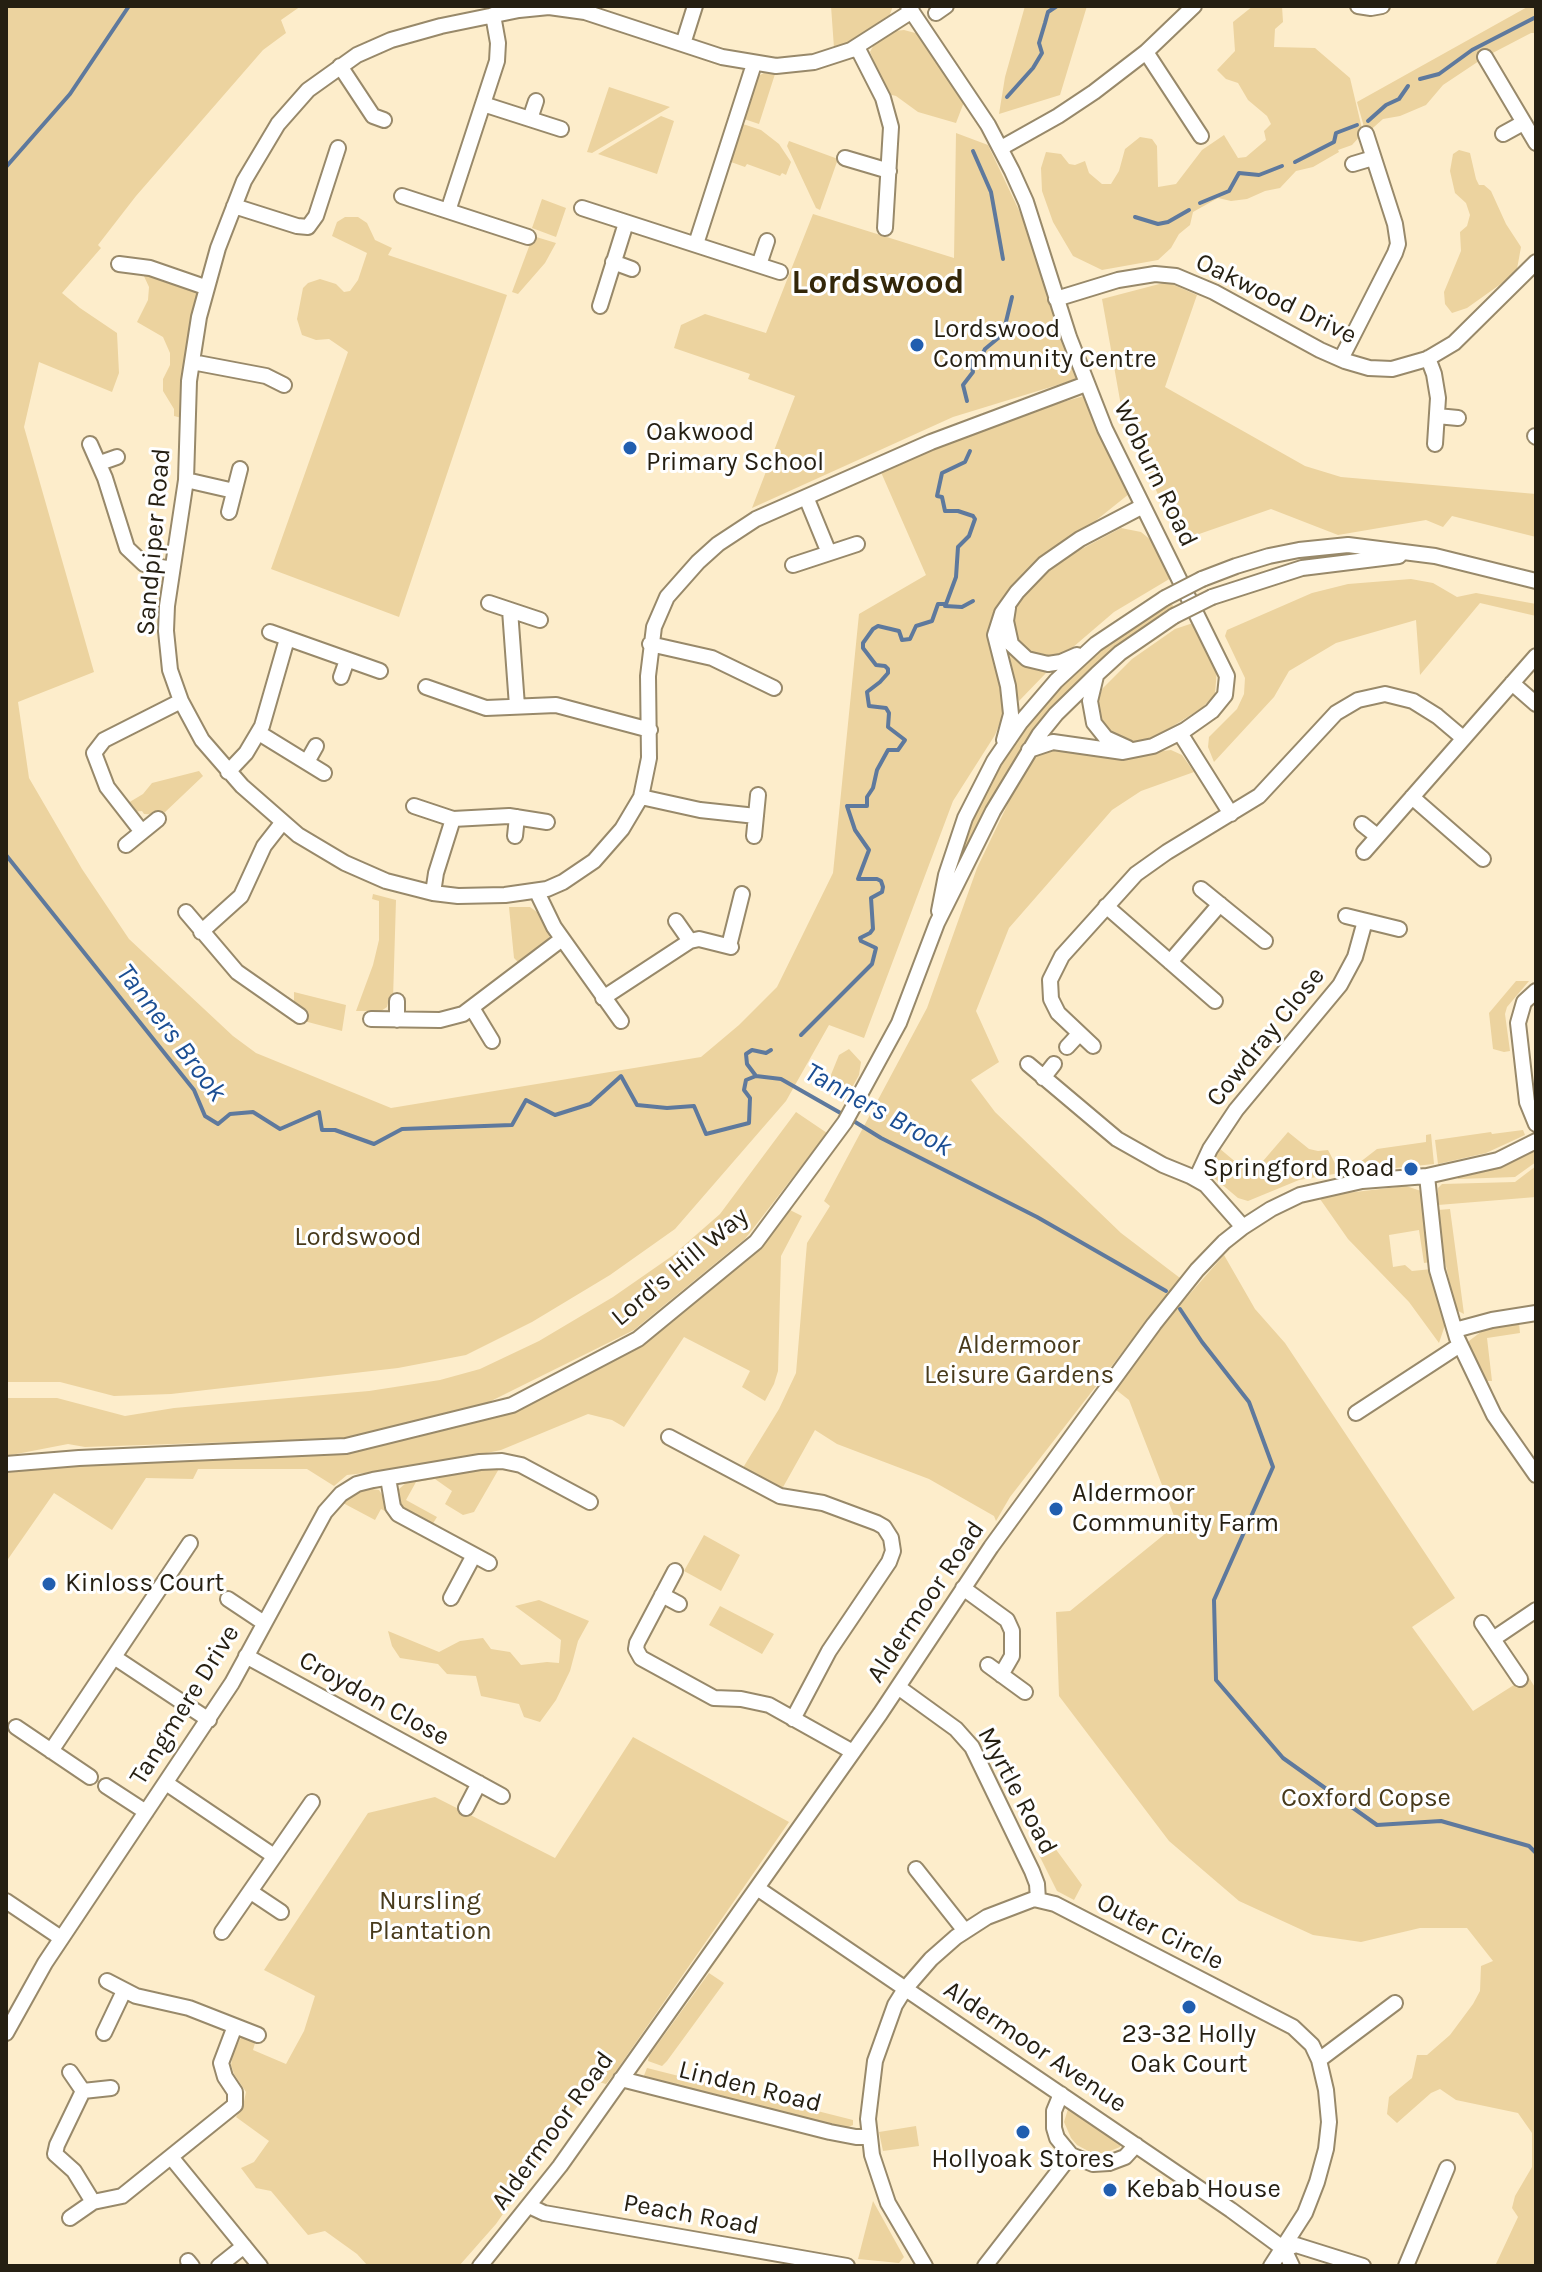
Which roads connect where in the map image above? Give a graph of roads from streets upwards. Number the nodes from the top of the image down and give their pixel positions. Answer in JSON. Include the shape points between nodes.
{"nodes":[{"id":1,"x":695,"y":6,"type":"edge"},
{"id":2,"x":1194,"y":6,"type":"edge"},
{"id":3,"x":1358,"y":6,"type":"edge"},
{"id":4,"x":1382,"y":6,"type":"edge"},
{"id":5,"x":910,"y":9,"type":"edge"},
{"id":6,"x":493,"y":15,"type":"junction"},
{"id":7,"x":683,"y":44,"type":"junction"},
{"id":8,"x":857,"y":47,"type":"junction"},
{"id":9,"x":1146,"y":52,"type":"junction"},
{"id":10,"x":1485,"y":57,"type":"dead end"},
{"id":11,"x":754,"y":64,"type":"junction"},
{"id":12,"x":340,"y":66,"type":"junction"},
{"id":13,"x":536,"y":101,"type":"dead end"},
{"id":14,"x":483,"y":104,"type":"junction"},
{"id":15,"x":530,"y":119,"type":"junction"},
{"id":16,"x":384,"y":120,"type":"dead end"},
{"id":17,"x":1523,"y":123,"type":"junction"},
{"id":18,"x":561,"y":129,"type":"dead end"},
{"id":19,"x":1366,"y":134,"type":"dead end"},
{"id":20,"x":1503,"y":134,"type":"dead end"},
{"id":21,"x":1201,"y":136,"type":"dead end"},
{"id":22,"x":1536,"y":143,"type":"edge"},
{"id":23,"x":338,"y":148,"type":"dead end"},
{"id":24,"x":1001,"y":148,"type":"junction"},
{"id":25,"x":845,"y":158,"type":"dead end"},
{"id":26,"x":1373,"y":158,"type":"junction"},
{"id":27,"x":1353,"y":164,"type":"dead end"},
{"id":28,"x":889,"y":171,"type":"junction"},
{"id":29,"x":402,"y":196,"type":"dead end"},
{"id":30,"x":234,"y":206,"type":"junction"},
{"id":31,"x":582,"y":208,"type":"dead end"},
{"id":32,"x":448,"y":211,"type":"junction"},
{"id":33,"x":626,"y":223,"type":"junction"},
{"id":34,"x":885,"y":228,"type":"dead end"},
{"id":35,"x":528,"y":237,"type":"dead end"},
{"id":36,"x":767,"y":241,"type":"dead end"},
{"id":37,"x":696,"y":244,"type":"junction"},
{"id":38,"x":613,"y":262,"type":"junction"},
{"id":39,"x":1536,"y":262,"type":"edge"},
{"id":40,"x":119,"y":264,"type":"dead end"},
{"id":41,"x":759,"y":265,"type":"junction"},
{"id":42,"x":632,"y":269,"type":"dead end"},
{"id":43,"x":780,"y":272,"type":"dead end"},
{"id":44,"x":205,"y":287,"type":"junction"},
{"id":45,"x":1056,"y":299,"type":"junction"},
{"id":46,"x":600,"y":306,"type":"dead end"},
{"id":47,"x":1428,"y":358,"type":"junction"},
{"id":48,"x":1341,"y":359,"type":"junction"},
{"id":49,"x":192,"y":362,"type":"junction"},
{"id":50,"x":1086,"y":384,"type":"junction"},
{"id":51,"x":284,"y":385,"type":"dead end"},
{"id":52,"x":1437,"y":416,"type":"junction"},
{"id":53,"x":1458,"y":418,"type":"dead end"},
{"id":54,"x":90,"y":444,"type":"dead end"},
{"id":55,"x":1435,"y":444,"type":"dead end"},
{"id":56,"x":117,"y":457,"type":"dead end"},
{"id":57,"x":100,"y":463,"type":"junction"},
{"id":58,"x":240,"y":469,"type":"dead end"},
{"id":59,"x":186,"y":480,"type":"junction"},
{"id":60,"x":234,"y":491,"type":"junction"},
{"id":61,"x":806,"y":497,"type":"junction"},
{"id":62,"x":1143,"y":506,"type":"junction"},
{"id":63,"x":229,"y":512,"type":"dead end"},
{"id":64,"x":857,"y":544,"type":"dead end"},
{"id":65,"x":829,"y":553,"type":"junction"},
{"id":66,"x":1435,"y":556,"type":"junction"},
{"id":67,"x":793,"y":565,"type":"dead end"},
{"id":68,"x":172,"y":569,"type":"junction"},
{"id":69,"x":1536,"y":581,"type":"edge"},
{"id":70,"x":489,"y":603,"type":"dead end"},
{"id":71,"x":1008,"y":603,"type":"junction"},
{"id":72,"x":510,"y":610,"type":"junction"},
{"id":73,"x":540,"y":620,"type":"dead end"},
{"id":74,"x":270,"y":632,"type":"dead end"},
{"id":75,"x":287,"y":639,"type":"junction"},
{"id":76,"x":650,"y":644,"type":"junction"},
{"id":77,"x":1096,"y":644,"type":"junction"},
{"id":78,"x":1536,"y":656,"type":"edge"},
{"id":79,"x":347,"y":660,"type":"junction"},
{"id":80,"x":380,"y":671,"type":"dead end"},
{"id":81,"x":1097,"y":674,"type":"junction"},
{"id":82,"x":341,"y":677,"type":"dead end"},
{"id":83,"x":464,"y":682,"type":"dead end"},
{"id":84,"x":1512,"y":683,"type":"junction"},
{"id":85,"x":426,"y":687,"type":"dead end"},
{"id":86,"x":774,"y":688,"type":"dead end"},
{"id":87,"x":458,"y":699,"type":"junction"},
{"id":88,"x":181,"y":701,"type":"junction"},
{"id":89,"x":1536,"y":704,"type":"edge"},
{"id":90,"x":517,"y":706,"type":"junction"},
{"id":91,"x":650,"y":730,"type":"junction"},
{"id":92,"x":259,"y":733,"type":"junction"},
{"id":93,"x":1180,"y":733,"type":"junction"},
{"id":94,"x":1463,"y":738,"type":"junction"},
{"id":95,"x":316,"y":746,"type":"dead end"},
{"id":96,"x":1029,"y":750,"type":"junction"},
{"id":97,"x":1136,"y":750,"type":"junction"},
{"id":98,"x":994,"y":761,"type":"junction"},
{"id":99,"x":307,"y":762,"type":"junction"},
{"id":100,"x":228,"y":772,"type":"junction"},
{"id":101,"x":324,"y":773,"type":"dead end"},
{"id":102,"x":758,"y":795,"type":"dead end"},
{"id":103,"x":641,"y":797,"type":"junction"},
{"id":104,"x":1412,"y":797,"type":"junction"},
{"id":105,"x":414,"y":806,"type":"dead end"},
{"id":106,"x":1231,"y":814,"type":"junction"},
{"id":107,"x":756,"y":816,"type":"junction"},
{"id":108,"x":517,"y":817,"type":"junction"},
{"id":109,"x":158,"y":819,"type":"dead end"},
{"id":110,"x":453,"y":819,"type":"junction"},
{"id":111,"x":547,"y":822,"type":"dead end"},
{"id":112,"x":282,"y":823,"type":"junction"},
{"id":113,"x":1362,"y":824,"type":"dead end"},
{"id":114,"x":142,"y":832,"type":"junction"},
{"id":115,"x":1481,"y":834,"type":"dead end"},
{"id":116,"x":515,"y":836,"type":"dead end"},
{"id":117,"x":754,"y":836,"type":"dead end"},
{"id":118,"x":1377,"y":836,"type":"junction"},
{"id":119,"x":126,"y":845,"type":"dead end"},
{"id":120,"x":1469,"y":847,"type":"junction"},
{"id":121,"x":1364,"y":852,"type":"dead end"},
{"id":122,"x":1483,"y":859,"type":"dead end"},
{"id":123,"x":1201,"y":889,"type":"dead end"},
{"id":124,"x":537,"y":892,"type":"junction"},
{"id":125,"x":433,"y":893,"type":"junction"},
{"id":126,"x":742,"y":894,"type":"dead end"},
{"id":127,"x":1220,"y":904,"type":"junction"},
{"id":128,"x":1106,"y":906,"type":"junction"},
{"id":129,"x":186,"y":912,"type":"dead end"},
{"id":130,"x":1346,"y":916,"type":"dead end"},
{"id":131,"x":676,"y":921,"type":"dead end"},
{"id":132,"x":1365,"y":921,"type":"junction"},
{"id":133,"x":937,"y":923,"type":"junction"},
{"id":134,"x":1399,"y":929,"type":"dead end"},
{"id":135,"x":201,"y":932,"type":"junction"},
{"id":136,"x":562,"y":939,"type":"junction"},
{"id":137,"x":690,"y":941,"type":"junction"},
{"id":138,"x":1265,"y":941,"type":"dead end"},
{"id":139,"x":1170,"y":962,"type":"junction"},
{"id":140,"x":285,"y":986,"type":"dead end"},
{"id":141,"x":1195,"y":986,"type":"junction"},
{"id":142,"x":1536,"y":991,"type":"edge"},
{"id":143,"x":603,"y":998,"type":"junction"},
{"id":144,"x":1185,"y":998,"type":"dead end"},
{"id":145,"x":276,"y":1001,"type":"junction"},
{"id":146,"x":397,"y":1001,"type":"dead end"},
{"id":147,"x":1215,"y":1001,"type":"dead end"},
{"id":148,"x":472,"y":1008,"type":"junction"},
{"id":149,"x":300,"y":1016,"type":"dead end"},
{"id":150,"x":371,"y":1019,"type":"dead end"},
{"id":151,"x":397,"y":1020,"type":"junction"},
{"id":152,"x":621,"y":1021,"type":"dead end"},
{"id":153,"x":1079,"y":1034,"type":"junction"},
{"id":154,"x":492,"y":1041,"type":"dead end"},
{"id":155,"x":1093,"y":1046,"type":"dead end"},
{"id":156,"x":1067,"y":1047,"type":"dead end"},
{"id":157,"x":1028,"y":1064,"type":"dead end"},
{"id":158,"x":1054,"y":1064,"type":"dead end"},
{"id":159,"x":1043,"y":1078,"type":"junction"},
{"id":160,"x":1536,"y":1124,"type":"edge"},
{"id":161,"x":1536,"y":1141,"type":"edge"},
{"id":162,"x":1427,"y":1176,"type":"junction"},
{"id":163,"x":1196,"y":1179,"type":"junction"},
{"id":164,"x":1243,"y":1227,"type":"junction"},
{"id":165,"x":1536,"y":1313,"type":"edge"},
{"id":166,"x":1455,"y":1330,"type":"junction"},
{"id":167,"x":1460,"y":1345,"type":"junction"},
{"id":168,"x":1356,"y":1413,"type":"dead end"},
{"id":169,"x":669,"y":1437,"type":"dead end"},
{"id":170,"x":6,"y":1464,"type":"edge"},
{"id":171,"x":1536,"y":1475,"type":"edge"},
{"id":172,"x":388,"y":1478,"type":"junction"},
{"id":173,"x":590,"y":1502,"type":"dead end"},
{"id":174,"x":190,"y":1543,"type":"dead end"},
{"id":175,"x":474,"y":1555,"type":"junction"},
{"id":176,"x":489,"y":1563,"type":"dead end"},
{"id":177,"x":675,"y":1571,"type":"dead end"},
{"id":178,"x":963,"y":1588,"type":"junction"},
{"id":179,"x":662,"y":1595,"type":"junction"},
{"id":180,"x":451,"y":1598,"type":"dead end"},
{"id":181,"x":228,"y":1599,"type":"dead end"},
{"id":182,"x":679,"y":1604,"type":"dead end"},
{"id":183,"x":1536,"y":1610,"type":"edge"},
{"id":184,"x":264,"y":1623,"type":"junction"},
{"id":185,"x":1482,"y":1623,"type":"dead end"},
{"id":186,"x":1493,"y":1639,"type":"junction"},
{"id":187,"x":246,"y":1656,"type":"junction"},
{"id":188,"x":114,"y":1657,"type":"junction"},
{"id":189,"x":988,"y":1665,"type":"dead end"},
{"id":190,"x":1001,"y":1675,"type":"junction"},
{"id":191,"x":1520,"y":1679,"type":"dead end"},
{"id":192,"x":898,"y":1687,"type":"junction"},
{"id":193,"x":1025,"y":1692,"type":"dead end"},
{"id":194,"x":793,"y":1719,"type":"junction"},
{"id":195,"x":209,"y":1720,"type":"junction"},
{"id":196,"x":16,"y":1727,"type":"dead end"},
{"id":197,"x":51,"y":1751,"type":"junction"},
{"id":198,"x":853,"y":1752,"type":"junction"},
{"id":199,"x":90,"y":1777,"type":"dead end"},
{"id":200,"x":166,"y":1783,"type":"junction"},
{"id":201,"x":479,"y":1783,"type":"junction"},
{"id":202,"x":106,"y":1786,"type":"dead end"},
{"id":203,"x":502,"y":1796,"type":"dead end"},
{"id":204,"x":312,"y":1802,"type":"dead end"},
{"id":205,"x":466,"y":1808,"type":"dead end"},
{"id":206,"x":146,"y":1812,"type":"junction"},
{"id":207,"x":274,"y":1856,"type":"junction"},
{"id":208,"x":916,"y":1869,"type":"dead end"},
{"id":209,"x":757,"y":1888,"type":"junction"},
{"id":210,"x":251,"y":1892,"type":"junction"},
{"id":211,"x":1038,"y":1900,"type":"junction"},
{"id":212,"x":6,"y":1901,"type":"edge"},
{"id":213,"x":281,"y":1912,"type":"dead end"},
{"id":214,"x":224,"y":1921,"type":"dead end"},
{"id":215,"x":965,"y":1931,"type":"junction"},
{"id":216,"x":61,"y":1938,"type":"junction"},
{"id":217,"x":107,"y":1981,"type":"dead end"},
{"id":218,"x":905,"y":1989,"type":"junction"},
{"id":219,"x":124,"y":1991,"type":"junction"},
{"id":220,"x":1395,"y":2003,"type":"dead end"},
{"id":221,"x":235,"y":2026,"type":"junction"},
{"id":222,"x":6,"y":2033,"type":"edge"},
{"id":223,"x":104,"y":2033,"type":"dead end"},
{"id":224,"x":258,"y":2035,"type":"dead end"},
{"id":225,"x":1319,"y":2060,"type":"junction"},
{"id":226,"x":70,"y":2072,"type":"dead end"},
{"id":227,"x":621,"y":2079,"type":"junction"},
{"id":228,"x":111,"y":2088,"type":"dead end"},
{"id":229,"x":83,"y":2091,"type":"junction"},
{"id":230,"x":1061,"y":2094,"type":"junction"},
{"id":231,"x":869,"y":2137,"type":"junction"},
{"id":232,"x":1136,"y":2145,"type":"junction"},
{"id":233,"x":1071,"y":2155,"type":"junction"},
{"id":234,"x":171,"y":2157,"type":"junction"},
{"id":235,"x":1447,"y":2168,"type":"dead end"},
{"id":236,"x":93,"y":2202,"type":"junction"},
{"id":237,"x":529,"y":2206,"type":"junction"},
{"id":238,"x":70,"y":2218,"type":"dead end"},
{"id":239,"x":244,"y":2246,"type":"junction"},
{"id":240,"x":1284,"y":2249,"type":"junction"},
{"id":241,"x":219,"y":2266,"type":"edge"},
{"id":242,"x":260,"y":2266,"type":"edge"},
{"id":243,"x":480,"y":2266,"type":"edge"},
{"id":244,"x":847,"y":2266,"type":"edge"},
{"id":245,"x":925,"y":2266,"type":"edge"},
{"id":246,"x":985,"y":2266,"type":"edge"},
{"id":247,"x":1271,"y":2266,"type":"edge"},
{"id":248,"x":1292,"y":2266,"type":"edge"},
{"id":249,"x":1363,"y":2266,"type":"edge"},
{"id":250,"x":1406,"y":2266,"type":"edge"}],
"edges":[{"from":1,"to":7,"type":"street"},
{"from":2,"to":9,"type":"street"},
{"from":3,"to":4,"type":"street"},
{"from":5,"to":8,"type":"street","name":"Sandpiper Road"},
{"from":5,"to":24,"type":"street","name":"Woburn Road"},
{"from":6,"to":7,"type":"street","name":"Sandpiper Road","via":[[561,8]]},
{"from":6,"to":12,"type":"street","name":"Sandpiper Road","via":[[391,40]]},
{"from":6,"to":14,"type":"street","via":[[499,52]]},
{"from":7,"to":11,"type":"street","name":"Sandpiper Road"},
{"from":8,"to":11,"type":"street","name":"Sandpiper Road","via":[[814,62]]},
{"from":8,"to":28,"type":"street","via":[[889,113]]},
{"from":9,"to":21,"type":"street"},
{"from":9,"to":24,"type":"street","via":[[1064,113]]},
{"from":10,"to":17,"type":"street"},
{"from":11,"to":37,"type":"street"},
{"from":12,"to":16,"type":"street","via":[[373,116]]},
{"from":12,"to":30,"type":"street","name":"Sandpiper Road","via":[[308,90],[278,124]]},
{"from":13,"to":15,"type":"street"},
{"from":14,"to":15,"type":"street"},
{"from":14,"to":32,"type":"street"},
{"from":15,"to":18,"type":"street"},
{"from":17,"to":20,"type":"street"},
{"from":17,"to":22,"type":"street"},
{"from":19,"to":26,"type":"street"},
{"from":23,"to":30,"type":"street","via":[[308,227]]},
{"from":24,"to":45,"type":"street","name":"Woburn Road","via":[[1026,202]]},
{"from":25,"to":28,"type":"street"},
{"from":26,"to":27,"type":"street"},
{"from":26,"to":48,"type":"street","via":[[1398,244]]},
{"from":28,"to":34,"type":"street"},
{"from":29,"to":32,"type":"street"},
{"from":30,"to":44,"type":"street","name":"Sandpiper Road"},
{"from":31,"to":33,"type":"street"},
{"from":32,"to":35,"type":"street"},
{"from":33,"to":37,"type":"street"},
{"from":33,"to":38,"type":"street"},
{"from":36,"to":41,"type":"street"},
{"from":37,"to":41,"type":"street"},
{"from":38,"to":42,"type":"street"},
{"from":38,"to":46,"type":"street"},
{"from":39,"to":47,"type":"street","name":"Oakwood Drive","via":[[1461,337]]},
{"from":40,"to":44,"type":"street","via":[[150,268]]},
{"from":41,"to":43,"type":"street"},
{"from":44,"to":49,"type":"street","name":"Sandpiper Road"},
{"from":45,"to":48,"type":"street","name":"Oakwood Drive","via":[[1118,280],[1176,276]]},
{"from":45,"to":50,"type":"street","name":"Woburn Road"},
{"from":47,"to":48,"type":"street","name":"Oakwood Drive","via":[[1378,369]]},
{"from":47,"to":52,"type":"street","via":[[1437,385]]},
{"from":49,"to":51,"type":"street","via":[[269,369]]},
{"from":49,"to":59,"type":"street","name":"Sandpiper Road"},
{"from":50,"to":61,"type":"street","name":"Sandpiper Road","via":[[931,442]]},
{"from":50,"to":62,"type":"street","name":"Woburn Road"},
{"from":52,"to":53,"type":"street"},
{"from":52,"to":55,"type":"street"},
{"from":54,"to":57,"type":"street"},
{"from":56,"to":57,"type":"street"},
{"from":57,"to":68,"type":"street","via":[[127,548],[144,564]]},
{"from":58,"to":60,"type":"street"},
{"from":59,"to":60,"type":"street"},
{"from":59,"to":68,"type":"street","name":"Sandpiper Road"},
{"from":60,"to":63,"type":"street"},
{"from":61,"to":65,"type":"street"},
{"from":61,"to":76,"type":"street","name":"Sandpiper Road","via":[[742,527],[698,562],[667,597]]},
{"from":62,"to":71,"type":"street","via":[[1061,551]]},
{"from":62,"to":93,"type":"street","name":"Woburn Road","via":[[1227,676],[1221,702]]},
{"from":64,"to":65,"type":"street"},
{"from":65,"to":67,"type":"street"},
{"from":66,"to":69,"type":"street","name":"Lord's Hill Way"},
{"from":66,"to":77,"type":"street","name":"Lord's Hill Way","bridge":true,"via":[[1376,547],[1322,547],[1258,559],[1165,598]]},
{"from":66,"to":81,"type":"street","name":"Lord's Hill Way","bridge":true,"via":[[1302,568],[1212,597],[1174,616]]},
{"from":68,"to":88,"type":"street","name":"Sandpiper Road","via":[[167,642]]},
{"from":70,"to":72,"type":"street"},
{"from":71,"to":77,"type":"street","via":[[1011,644],[1027,659],[1061,662]]},
{"from":71,"to":98,"type":"street","via":[[995,635],[1011,714]]},
{"from":72,"to":73,"type":"street"},
{"from":72,"to":90,"type":"street"},
{"from":74,"to":75,"type":"street"},
{"from":75,"to":79,"type":"street"},
{"from":75,"to":92,"type":"street"},
{"from":76,"to":86,"type":"street","via":[[712,658]]},
{"from":76,"to":91,"type":"street","name":"Sandpiper Road"},
{"from":77,"to":98,"type":"street","name":"Lord's Hill Way","via":[[1041,698]]},
{"from":78,"to":84,"type":"street"},
{"from":79,"to":80,"type":"street"},
{"from":79,"to":82,"type":"street"},
{"from":81,"to":96,"type":"street","name":"Lord's Hill Way"},
{"from":81,"to":97,"type":"street","via":[[1090,701],[1094,723],[1106,738]]},
{"from":83,"to":87,"type":"street"},
{"from":84,"to":89,"type":"street"},
{"from":84,"to":94,"type":"street"},
{"from":85,"to":87,"type":"street"},
{"from":87,"to":90,"type":"street","via":[[495,710]]},
{"from":88,"to":100,"type":"street","name":"Sandpiper Road","via":[[202,740]]},
{"from":88,"to":114,"type":"street","via":[[104,740],[94,753],[107,787]]},
{"from":90,"to":91,"type":"street","via":[[556,705]]},
{"from":91,"to":103,"type":"street","name":"Sandpiper Road"},
{"from":92,"to":99,"type":"street"},
{"from":92,"to":100,"type":"street"},
{"from":93,"to":97,"type":"street","name":"Woburn Road"},
{"from":93,"to":106,"type":"street"},
{"from":94,"to":104,"type":"street"},
{"from":94,"to":106,"type":"street","via":[[1413,701],[1385,694],[1358,700],[1336,713],[1259,796]]},
{"from":95,"to":99,"type":"street"},
{"from":96,"to":97,"type":"street","via":[[1053,742]]},
{"from":96,"to":133,"type":"street","name":"Lord's Hill Way"},
{"from":98,"to":133,"type":"street","name":"Lord's Hill Way","via":[[954,849]]},
{"from":99,"to":101,"type":"street"},
{"from":100,"to":112,"type":"street","name":"Sandpiper Road"},
{"from":102,"to":107,"type":"street"},
{"from":103,"to":107,"type":"street"},
{"from":103,"to":124,"type":"street","name":"Sandpiper Road","via":[[594,861]]},
{"from":104,"to":118,"type":"street"},
{"from":104,"to":120,"type":"street"},
{"from":105,"to":110,"type":"street"},
{"from":106,"to":128,"type":"street","via":[[1147,864]]},
{"from":107,"to":117,"type":"street"},
{"from":108,"to":110,"type":"street"},
{"from":108,"to":111,"type":"street"},
{"from":108,"to":116,"type":"street"},
{"from":109,"to":114,"type":"street"},
{"from":110,"to":125,"type":"street"},
{"from":112,"to":125,"type":"street","name":"Sandpiper Road","via":[[356,868]]},
{"from":112,"to":135,"type":"street","via":[[264,846],[241,896]]},
{"from":113,"to":118,"type":"street"},
{"from":114,"to":119,"type":"street"},
{"from":115,"to":120,"type":"street"},
{"from":118,"to":121,"type":"street"},
{"from":120,"to":122,"type":"street"},
{"from":123,"to":127,"type":"street"},
{"from":124,"to":125,"type":"street","name":"Sandpiper Road"},
{"from":124,"to":136,"type":"street"},
{"from":126,"to":137,"type":"street","via":[[730,947]]},
{"from":127,"to":138,"type":"street"},
{"from":127,"to":139,"type":"street"},
{"from":128,"to":139,"type":"street"},
{"from":128,"to":153,"type":"street","via":[[1056,964],[1050,980],[1054,1006]]},
{"from":129,"to":135,"type":"street"},
{"from":130,"to":132,"type":"street"},
{"from":131,"to":137,"type":"street"},
{"from":132,"to":134,"type":"street"},
{"from":132,"to":163,"type":"street","name":"Cowdray Close","via":[[1340,985],[1236,1110]]},
{"from":133,"to":170,"type":"street","name":"Lord's Hill Way","via":[[907,1004],[838,1131],[756,1242],[638,1339],[512,1405],[346,1446]]},
{"from":135,"to":145,"type":"street","via":[[237,972]]},
{"from":136,"to":143,"type":"street"},
{"from":136,"to":148,"type":"street"},
{"from":137,"to":143,"type":"street"},
{"from":139,"to":141,"type":"street"},
{"from":140,"to":145,"type":"street"},
{"from":141,"to":144,"type":"street"},
{"from":141,"to":147,"type":"street"},
{"from":142,"to":160,"type":"street","via":[[1521,1009],[1518,1023],[1527,1102]]},
{"from":143,"to":152,"type":"street"},
{"from":145,"to":149,"type":"street"},
{"from":146,"to":151,"type":"street"},
{"from":148,"to":151,"type":"street","via":[[440,1020]]},
{"from":148,"to":154,"type":"street"},
{"from":150,"to":151,"type":"street"},
{"from":153,"to":155,"type":"street"},
{"from":153,"to":156,"type":"street"},
{"from":157,"to":159,"type":"street"},
{"from":158,"to":159,"type":"street"},
{"from":159,"to":163,"type":"street","via":[[1126,1145]]},
{"from":161,"to":162,"type":"street","name":"Aldermoor Road","via":[[1498,1160]]},
{"from":162,"to":164,"type":"street","name":"Aldermoor Road","via":[[1326,1188],[1271,1209]]},
{"from":162,"to":166,"type":"street","via":[[1437,1270]]},
{"from":163,"to":164,"type":"street"},
{"from":164,"to":178,"type":"street","name":"Aldermoor Road","via":[[1197,1270],[1154,1324]]},
{"from":165,"to":166,"type":"street"},
{"from":166,"to":167,"type":"street"},
{"from":167,"to":168,"type":"street","via":[[1371,1394]]},
{"from":167,"to":171,"type":"street","via":[[1494,1415]]},
{"from":169,"to":194,"type":"street","via":[[780,1496],[823,1503],[877,1523],[891,1538],[889,1562],[829,1651]]},
{"from":172,"to":173,"type":"street","name":"Tangmere Drive","via":[[509,1462]]},
{"from":172,"to":175,"type":"street","via":[[398,1514]]},
{"from":172,"to":184,"type":"street","name":"Tangmere Drive","via":[[357,1484],[334,1501]]},
{"from":174,"to":188,"type":"street"},
{"from":175,"to":176,"type":"street"},
{"from":175,"to":180,"type":"street"},
{"from":177,"to":179,"type":"street"},
{"from":178,"to":190,"type":"street","via":[[1007,1620],[1012,1631],[1012,1656]]},
{"from":178,"to":192,"type":"street","name":"Aldermoor Road"},
{"from":179,"to":182,"type":"street"},
{"from":179,"to":194,"type":"street","via":[[637,1643],[641,1658],[714,1698],[760,1702]]},
{"from":181,"to":184,"type":"street","name":"Tangmere Drive"},
{"from":183,"to":186,"type":"street"},
{"from":184,"to":187,"type":"street","name":"Tangmere Drive"},
{"from":185,"to":186,"type":"street"},
{"from":186,"to":191,"type":"street"},
{"from":187,"to":195,"type":"street","name":"Tangmere Drive"},
{"from":187,"to":201,"type":"street","name":"Croydon Close"},
{"from":188,"to":195,"type":"street"},
{"from":188,"to":197,"type":"street"},
{"from":189,"to":190,"type":"street"},
{"from":190,"to":193,"type":"street"},
{"from":192,"to":198,"type":"street","name":"Aldermoor Road"},
{"from":192,"to":211,"type":"street","name":"Myrtle Road","via":[[972,1747],[1032,1871]]},
{"from":194,"to":198,"type":"street"},
{"from":195,"to":200,"type":"street","name":"Tangmere Drive"},
{"from":196,"to":197,"type":"street"},
{"from":197,"to":199,"type":"street"},
{"from":198,"to":209,"type":"street","name":"Aldermoor Road"},
{"from":200,"to":206,"type":"street","name":"Tangmere Drive"},
{"from":200,"to":207,"type":"street"},
{"from":201,"to":203,"type":"street","name":"Croydon Close"},
{"from":201,"to":205,"type":"street"},
{"from":202,"to":206,"type":"street","name":"Tangmere Drive"},
{"from":204,"to":207,"type":"street"},
{"from":206,"to":216,"type":"street","name":"Tangmere Drive"},
{"from":207,"to":210,"type":"street"},
{"from":208,"to":215,"type":"street"},
{"from":209,"to":218,"type":"street","name":"Aldermoor Avenue"},
{"from":209,"to":227,"type":"street","name":"Aldermoor Road"},
{"from":210,"to":213,"type":"street"},
{"from":210,"to":214,"type":"street"},
{"from":211,"to":215,"type":"street","via":[[1003,1909]]},
{"from":211,"to":225,"type":"street","name":"Outer Circle","via":[[1293,2027],[1307,2038]]},
{"from":212,"to":216,"type":"street"},
{"from":215,"to":218,"type":"street"},
{"from":216,"to":222,"type":"street","name":"Tangmere Drive"},
{"from":217,"to":219,"type":"street"},
{"from":218,"to":230,"type":"street","name":"Aldermoor Avenue"},
{"from":218,"to":231,"type":"street","via":[[875,2061]]},
{"from":219,"to":221,"type":"street"},
{"from":219,"to":223,"type":"street"},
{"from":220,"to":225,"type":"street"},
{"from":221,"to":224,"type":"street"},
{"from":221,"to":234,"type":"street","via":[[221,2063],[236,2102]]},
{"from":225,"to":240,"type":"street","name":"Outer Circle","via":[[1329,2122],[1326,2149],[1312,2197]]},
{"from":226,"to":229,"type":"street"},
{"from":227,"to":231,"type":"street","name":"Linden Road","via":[[830,2132]]},
{"from":227,"to":237,"type":"street","name":"Aldermoor Road"},
{"from":228,"to":229,"type":"street"},
{"from":229,"to":236,"type":"street","via":[[55,2154],[74,2171]]},
{"from":230,"to":232,"type":"street","name":"Aldermoor Avenue"},
{"from":230,"to":233,"type":"street","via":[[1053,2120],[1057,2138]]},
{"from":231,"to":245,"type":"street","via":[[888,2203]]},
{"from":232,"to":233,"type":"street","via":[[1109,2163],[1093,2164]]},
{"from":232,"to":240,"type":"street","name":"Aldermoor Avenue"},
{"from":233,"to":246,"type":"street"},
{"from":234,"to":236,"type":"street","via":[[122,2196]]},
{"from":234,"to":239,"type":"street"},
{"from":235,"to":250,"type":"street"},
{"from":236,"to":238,"type":"street"},
{"from":237,"to":243,"type":"street","name":"Aldermoor Road"},
{"from":237,"to":244,"type":"street","name":"Peach Road","via":[[544,2213]]},
{"from":239,"to":241,"type":"street"},
{"from":239,"to":242,"type":"street"},
{"from":240,"to":247,"type":"street","name":"Outer Circle"},
{"from":240,"to":248,"type":"street","name":"Aldermoor Avenue"},
{"from":240,"to":249,"type":"street","name":"Aldermoor Avenue","via":[[1296,2245]]}]}
